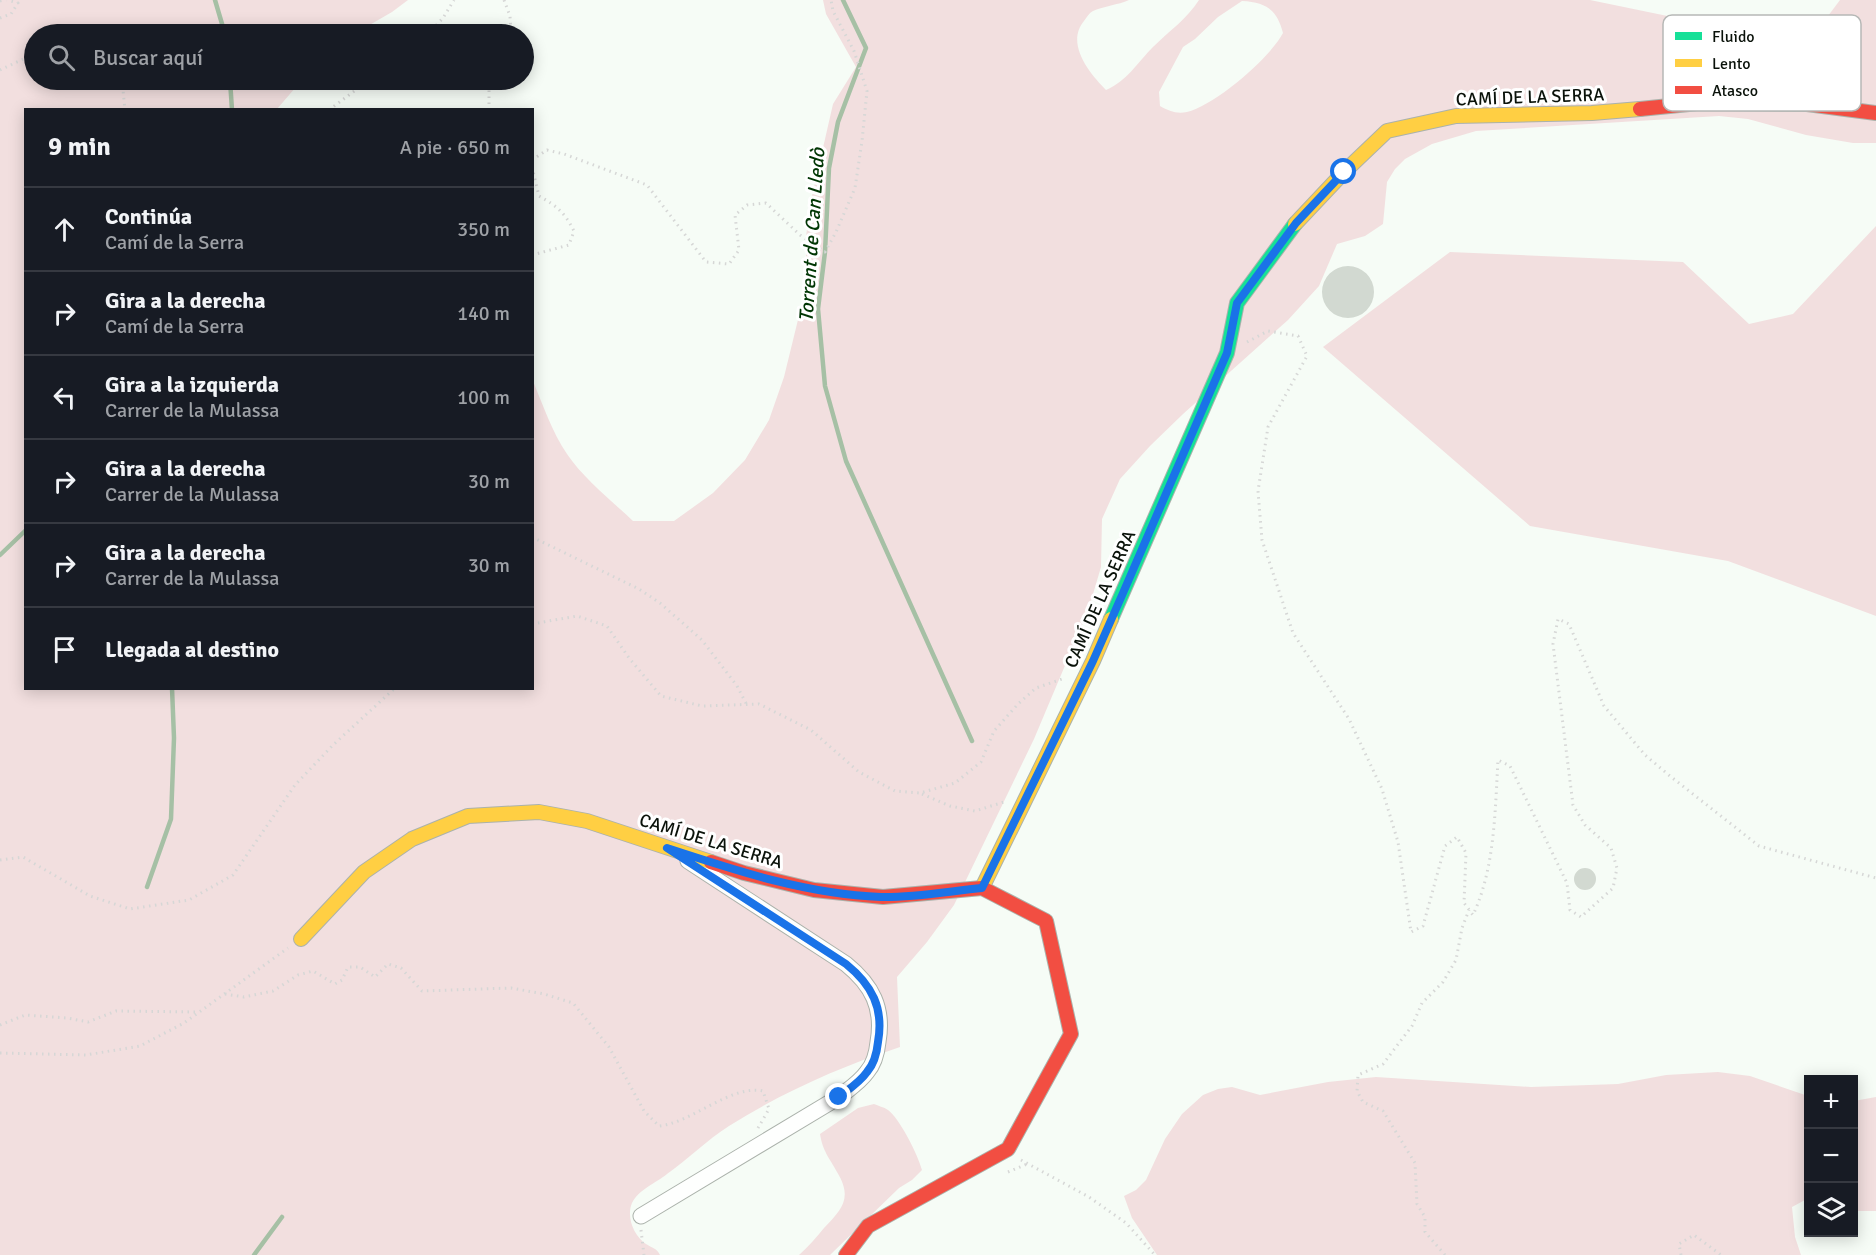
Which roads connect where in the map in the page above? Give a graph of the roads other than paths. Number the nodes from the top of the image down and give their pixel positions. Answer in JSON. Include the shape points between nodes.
{"nodes":[{"id":1,"x":1663,"y":107,"type":"edge"},
{"id":2,"x":1860,"y":111,"type":"edge"},
{"id":3,"x":1876,"y":113,"type":"edge"},
{"id":4,"x":667,"y":848,"type":"junction"},
{"id":5,"x":982,"y":888,"type":"junction"},
{"id":6,"x":301,"y":939,"type":"road end"},
{"id":7,"x":641,"y":1216,"type":"road end"},
{"id":8,"x":846,"y":1255,"type":"edge"}],
"edges":[{"from":1,"to":5,"type":"street","name":"CAMÍ DE LA SERRA","via":[[1456,116],[1387,131],[1296,223],[1237,303],[1227,353],[1093,661]]},
{"from":2,"to":3,"type":"street","name":"CAMÍ DE LA SERRA"},
{"from":4,"to":5,"type":"street","name":"CAMÍ DE LA SERRA","via":[[814,890],[883,897]]},
{"from":4,"to":6,"type":"street","name":"CAMÍ DE LA SERRA","via":[[587,821],[539,812],[468,816],[412,838],[364,872]]},
{"from":4,"to":7,"type":"street","via":[[846,964],[865,982],[881,1020],[873,1062],[859,1081],[839,1097]]},
{"from":5,"to":8,"type":"street","via":[[1046,921],[1071,1034],[1008,1149],[868,1226]]}]}
